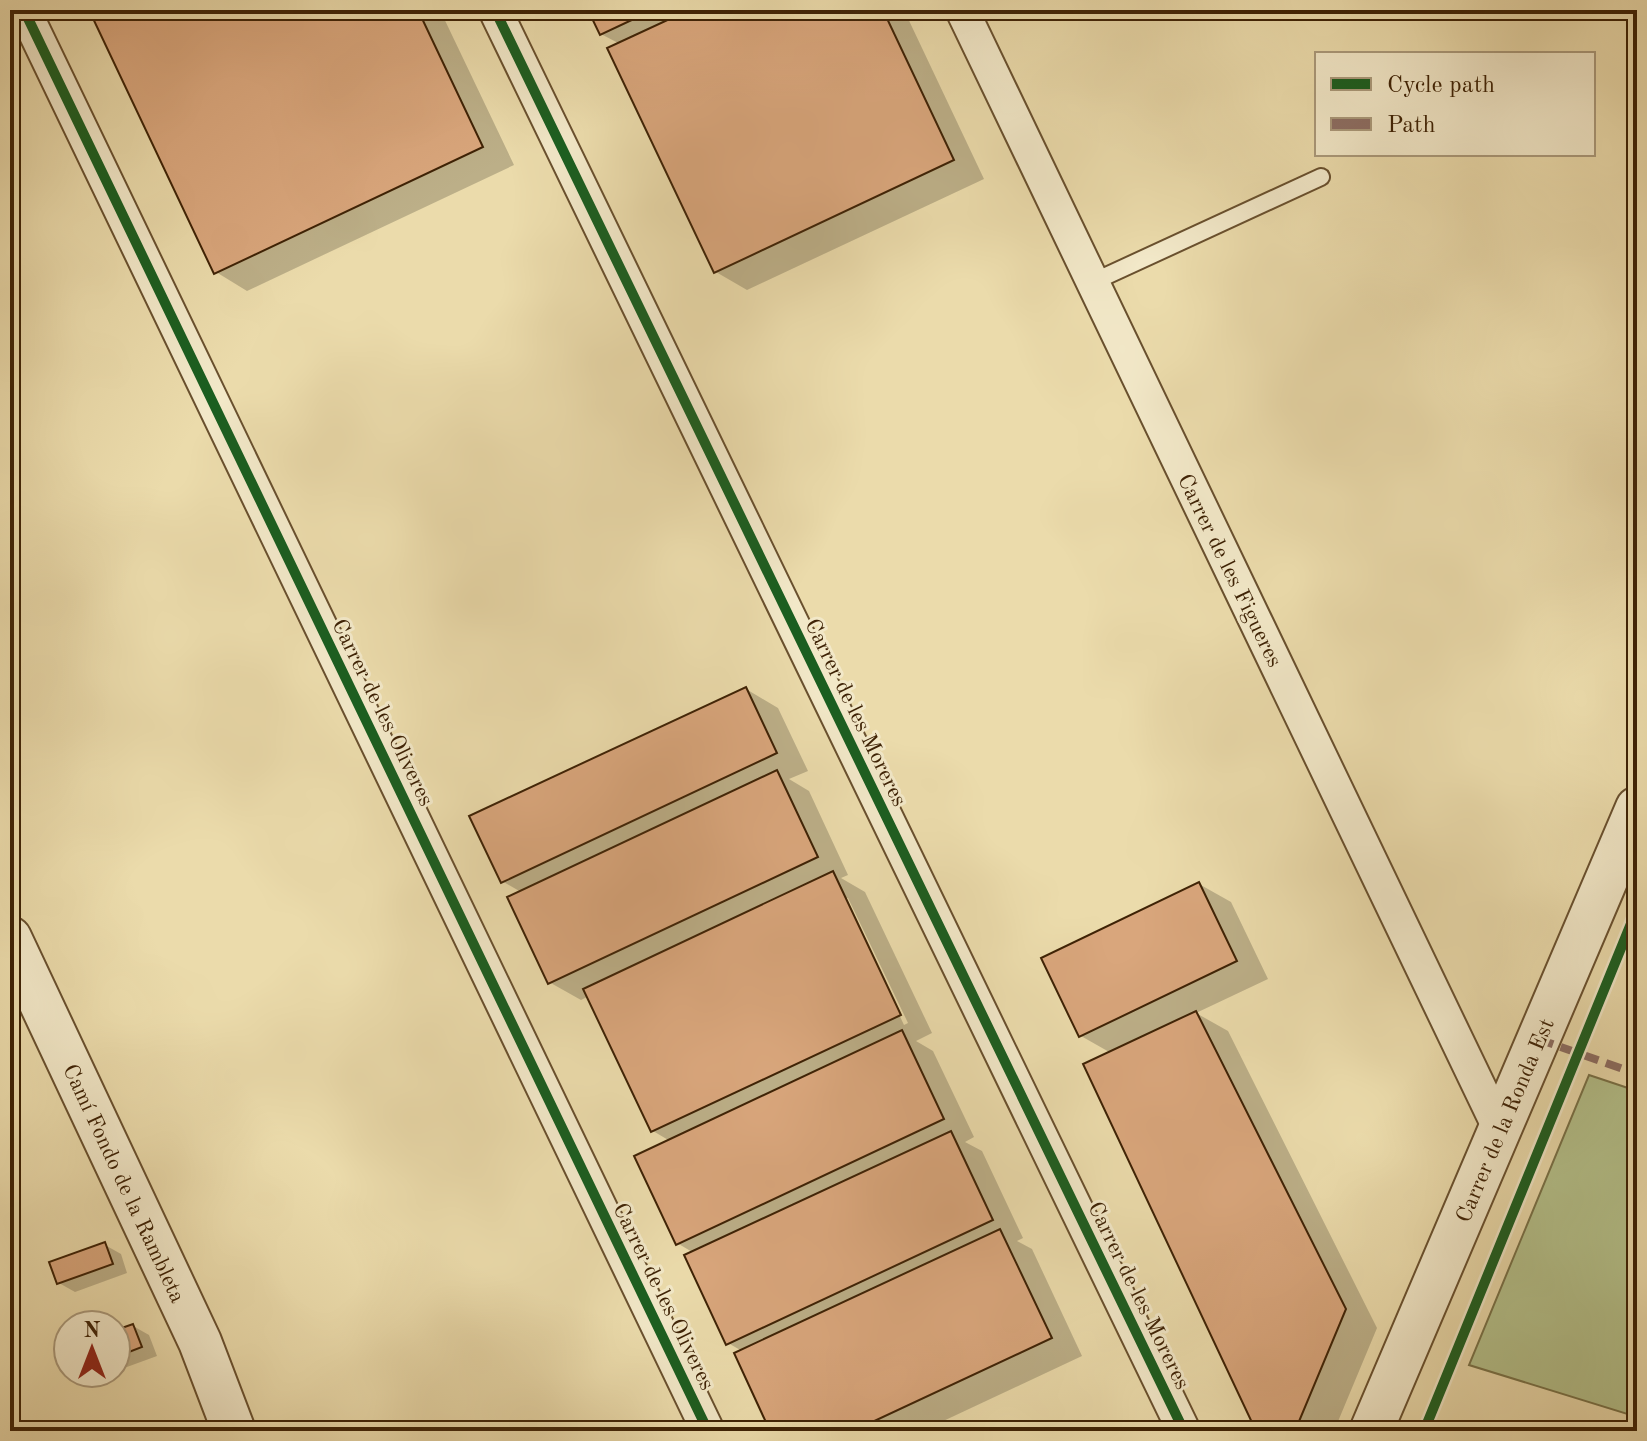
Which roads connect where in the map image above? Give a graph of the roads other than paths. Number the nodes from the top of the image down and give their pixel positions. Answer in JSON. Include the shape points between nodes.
{"nodes":[{"id":1,"x":24,"y":10,"type":"edge"},
{"id":2,"x":495,"y":10,"type":"edge"},
{"id":3,"x":962,"y":10,"type":"edge"},
{"id":4,"x":1321,"y":177,"type":"dead end"},
{"id":5,"x":1093,"y":282,"type":"junction"},
{"id":6,"x":1637,"y":808,"type":"edge"},
{"id":7,"x":10,"y":938,"type":"edge"},
{"id":8,"x":1500,"y":1130,"type":"junction"},
{"id":9,"x":234,"y":1431,"type":"edge"},
{"id":10,"x":708,"y":1431,"type":"edge"},
{"id":11,"x":1184,"y":1431,"type":"edge"},
{"id":12,"x":1371,"y":1431,"type":"edge"}],
"edges":[{"from":1,"to":10,"type":"street","name":"Carrer de les Oliveres"},
{"from":2,"to":11,"type":"street","name":"Carrer de les Moreres"},
{"from":3,"to":5,"type":"street","name":"Carrer de les Figueres"},
{"from":4,"to":5,"type":"lane"},
{"from":5,"to":8,"type":"street","name":"Carrer de les Figueres"},
{"from":6,"to":8,"type":"street","name":"Carrer de la Ronda Est"},
{"from":7,"to":9,"type":"street","name":"Camí Fondo de la Rambleta","via":[[200,1342]]},
{"from":8,"to":12,"type":"street","name":"Carrer de la Ronda Est"}]}
